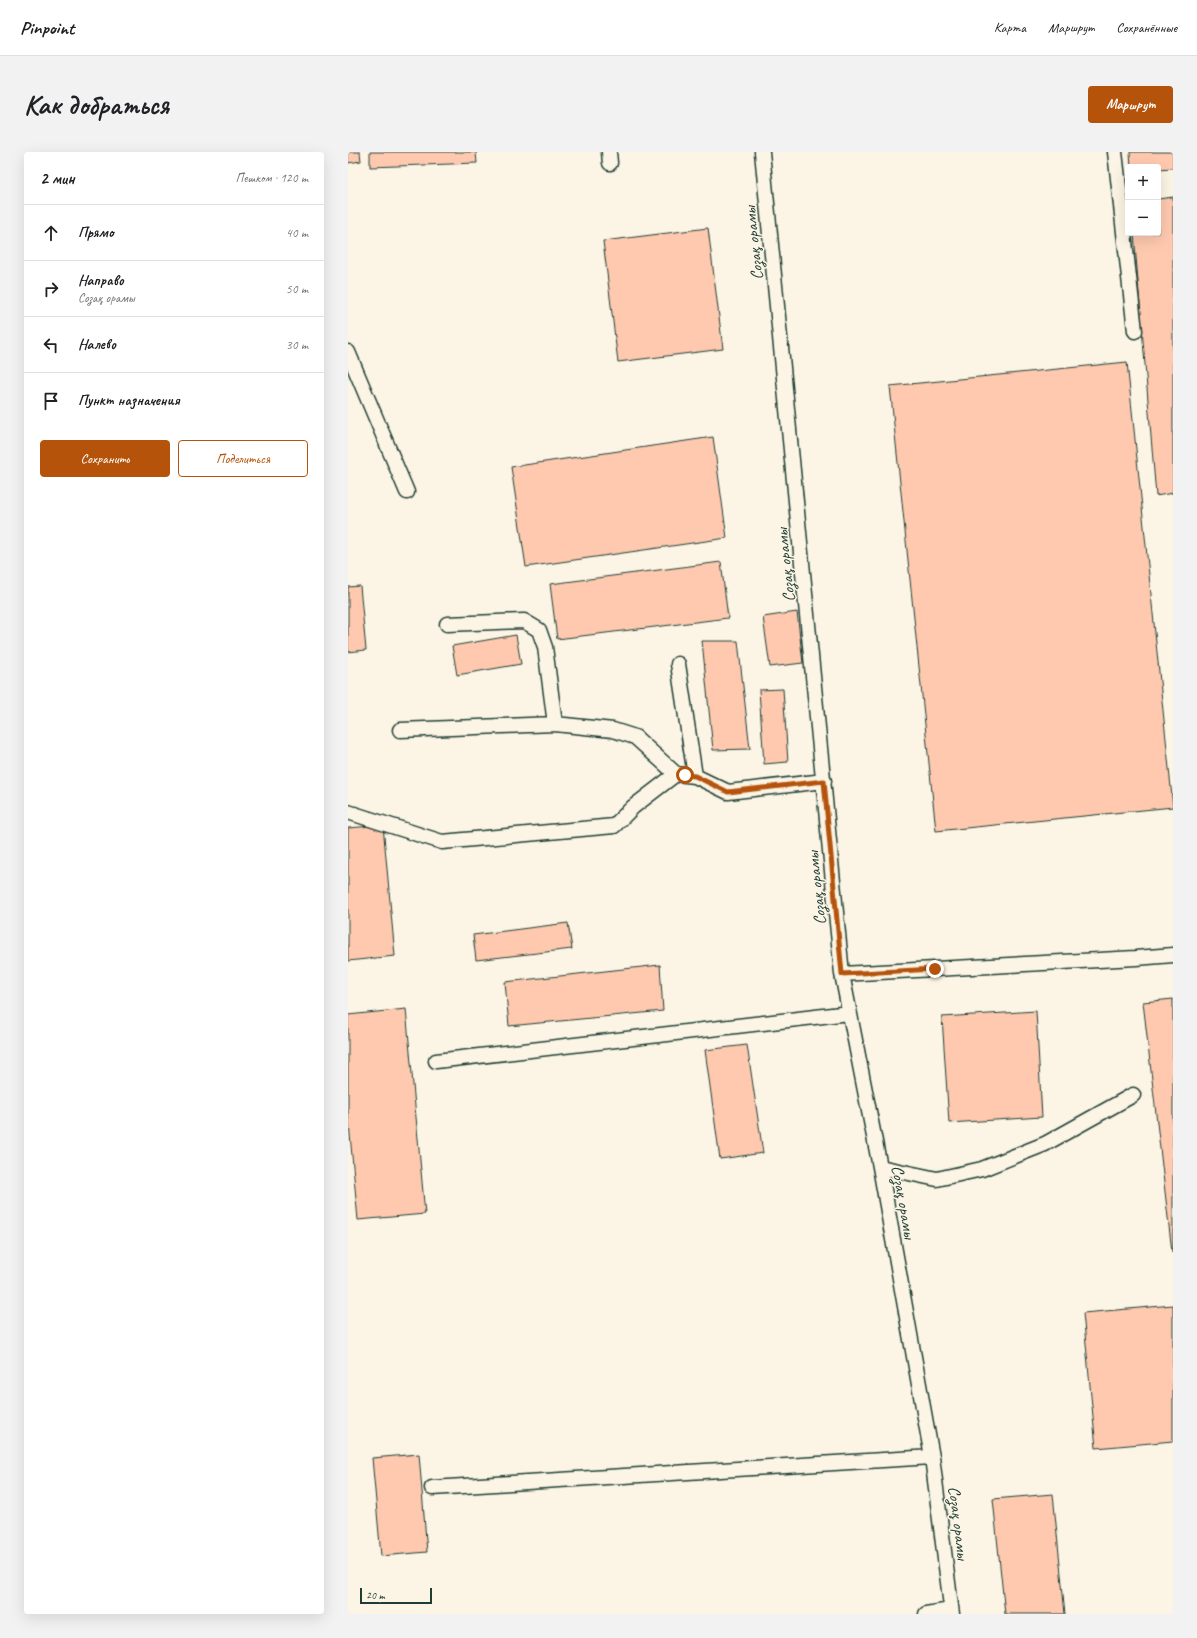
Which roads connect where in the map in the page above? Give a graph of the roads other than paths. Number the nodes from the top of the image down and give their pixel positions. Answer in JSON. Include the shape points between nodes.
{"nodes":[{"id":1,"x":762,"y":152,"type":"edge"},
{"id":2,"x":1115,"y":152,"type":"edge"},
{"id":3,"x":1135,"y":331,"type":"dead end"},
{"id":4,"x":348,"y":352,"type":"edge"},
{"id":5,"x":407,"y":492,"type":"dead end"},
{"id":6,"x":447,"y":624,"type":"dead end"},
{"id":7,"x":678,"y":664,"type":"dead end"},
{"id":8,"x":554,"y":724,"type":"junction"},
{"id":9,"x":400,"y":730,"type":"dead end"},
{"id":10,"x":676,"y":774,"type":"junction"},
{"id":11,"x":695,"y":776,"type":"junction"},
{"id":12,"x":824,"y":781,"type":"junction"},
{"id":13,"x":348,"y":812,"type":"edge"},
{"id":14,"x":1173,"y":954,"type":"edge"},
{"id":15,"x":842,"y":974,"type":"junction"},
{"id":16,"x":849,"y":1013,"type":"junction"},
{"id":17,"x":436,"y":1061,"type":"dead end"},
{"id":18,"x":1133,"y":1095,"type":"dead end"},
{"id":19,"x":880,"y":1167,"type":"junction"},
{"id":20,"x":932,"y":1457,"type":"junction"},
{"id":21,"x":432,"y":1488,"type":"dead end"},
{"id":22,"x":952,"y":1612,"type":"edge"},
{"id":23,"x":926,"y":1614,"type":"edge"}],
"edges":[{"from":1,"to":12,"type":"lane","name":"Созақ орамы"},
{"from":2,"to":3,"type":"lane"},
{"from":4,"to":5,"type":"lane"},
{"from":6,"to":8,"type":"lane","via":[[524,621],[539,630],[545,647]]},
{"from":7,"to":11,"type":"lane"},
{"from":8,"to":9,"type":"lane"},
{"from":8,"to":10,"type":"lane","via":[[613,730],[635,737]]},
{"from":10,"to":11,"type":"lane"},
{"from":10,"to":13,"type":"lane","via":[[633,807],[614,826],[442,842]]},
{"from":11,"to":12,"type":"lane","via":[[728,792]]},
{"from":12,"to":15,"type":"lane","name":"Созақ орамы"},
{"from":14,"to":15,"type":"lane","via":[[1128,959]]},
{"from":15,"to":16,"type":"lane","name":"Созақ орамы"},
{"from":16,"to":17,"type":"lane"},
{"from":16,"to":19,"type":"lane","name":"Созақ орамы"},
{"from":18,"to":19,"type":"lane","via":[[1045,1144],[982,1169],[937,1179]]},
{"from":19,"to":20,"type":"lane","name":"Созақ орамы"},
{"from":20,"to":21,"type":"lane"},
{"from":20,"to":22,"type":"lane","name":"Созақ орамы"},
{"from":22,"to":23,"type":"lane"}]}
